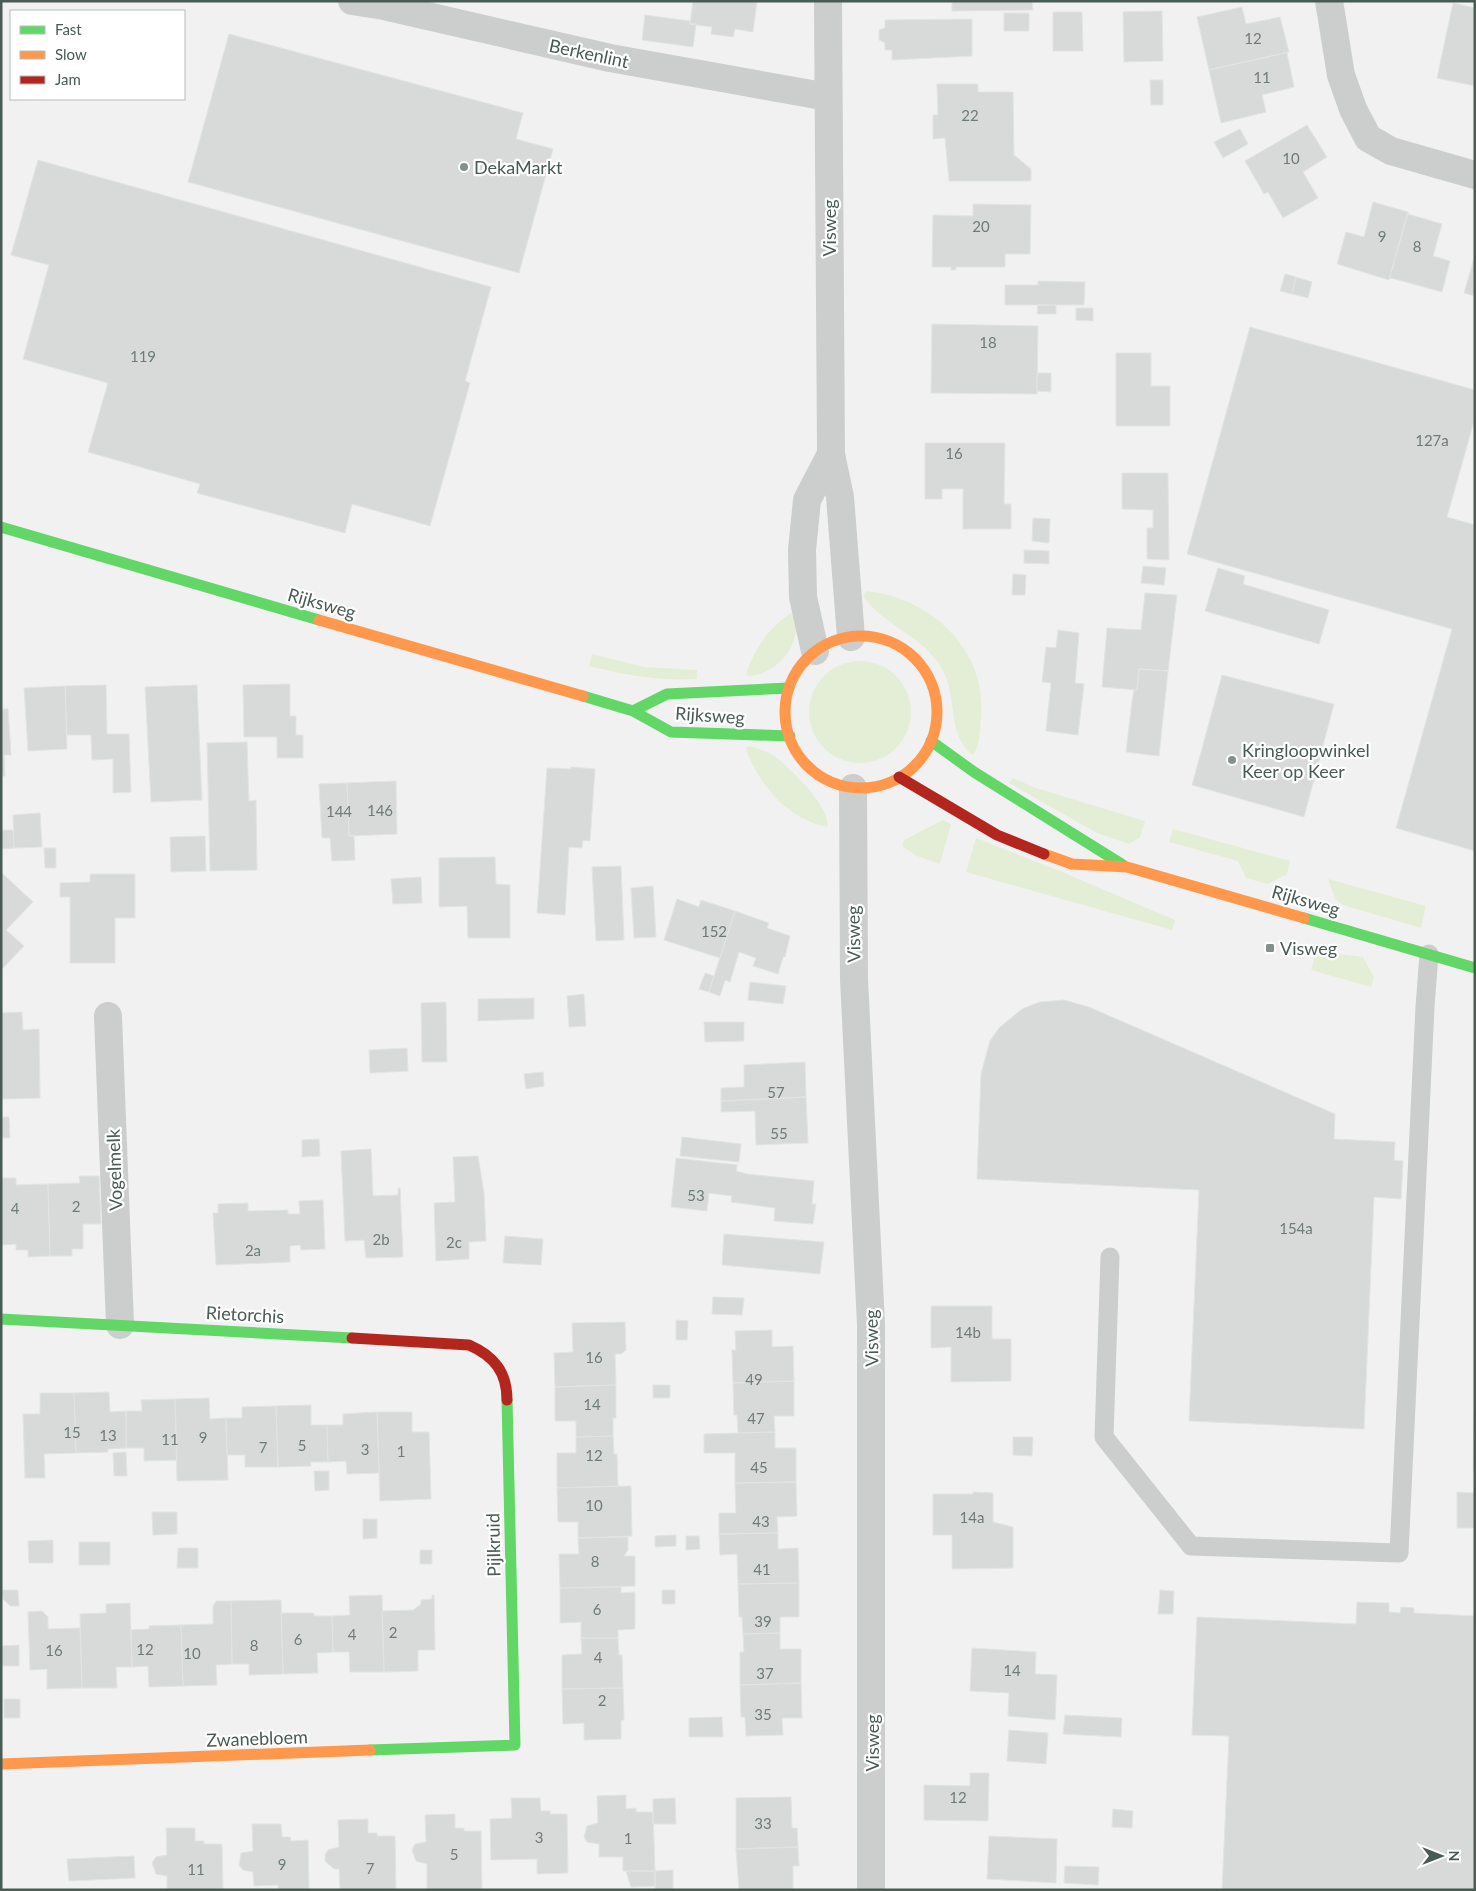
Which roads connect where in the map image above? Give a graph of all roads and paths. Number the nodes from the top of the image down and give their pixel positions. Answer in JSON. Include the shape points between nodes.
{"nodes":[{"id":1,"x":352,"y":1,"type":"edge"},
{"id":2,"x":828,"y":1,"type":"edge"},
{"id":3,"x":1329,"y":1,"type":"edge"},
{"id":4,"x":384,"y":3,"type":"edge"},
{"id":5,"x":828,"y":97,"type":"junction"},
{"id":6,"x":1475,"y":175,"type":"edge"},
{"id":7,"x":831,"y":454,"type":"junction"},
{"id":8,"x":1,"y":527,"type":"edge"},
{"id":9,"x":851,"y":637,"type":"junction"},
{"id":10,"x":815,"y":652,"type":"junction"},
{"id":11,"x":789,"y":688,"type":"junction"},
{"id":12,"x":633,"y":711,"type":"junction"},
{"id":13,"x":790,"y":736,"type":"junction"},
{"id":14,"x":931,"y":741,"type":"junction"},
{"id":15,"x":899,"y":777,"type":"junction"},
{"id":16,"x":852,"y":788,"type":"junction"},
{"id":17,"x":1127,"y":867,"type":"junction"},
{"id":18,"x":1429,"y":954,"type":"junction"},
{"id":19,"x":1475,"y":968,"type":"edge"},
{"id":20,"x":108,"y":1016,"type":"dead end"},
{"id":21,"x":1110,"y":1257,"type":"dead end"},
{"id":22,"x":1,"y":1318,"type":"edge"},
{"id":23,"x":120,"y":1325,"type":"junction"},
{"id":24,"x":485,"y":1351,"type":"joint"},
{"id":25,"x":515,"y":1745,"type":"joint"},
{"id":26,"x":1,"y":1764,"type":"edge"},
{"id":27,"x":870,"y":1890,"type":"edge"}],
"edges":[{"from":1,"to":4,"type":"street","name":"Berkenlint"},
{"from":2,"to":5,"type":"street","name":"Visweg"},
{"from":3,"to":6,"type":"street","via":[[1341,75],[1368,138],[1391,151]]},
{"from":4,"to":5,"type":"street","name":"Berkenlint","via":[[610,58]]},
{"from":5,"to":7,"type":"street","name":"Visweg"},
{"from":7,"to":9,"type":"street","name":"Visweg","via":[[840,497]]},
{"from":7,"to":10,"type":"street","name":"Visweg","via":[[807,500],[802,550],[803,597]]},
{"from":8,"to":12,"type":"main road","name":"Rijksweg"},
{"from":9,"to":10,"type":"main road","via":[[833,641]]},
{"from":9,"to":14,"type":"main road","via":[[875,637],[895,643],[926,671],[938,711]]},
{"from":10,"to":11,"type":"main road","via":[[799,668]]},
{"from":11,"to":12,"type":"main road","name":"Rijksweg","via":[[667,694]]},
{"from":11,"to":13,"type":"main road","via":[[785,710]]},
{"from":12,"to":13,"type":"main road","name":"Rijksweg","via":[[671,732]]},
{"from":13,"to":16,"type":"main road","via":[[798,753],[813,770],[832,782]]},
{"from":14,"to":15,"type":"main road","via":[[913,768]]},
{"from":14,"to":17,"type":"main road","name":"Rijksweg","via":[[974,772]]},
{"from":15,"to":16,"type":"main road","via":[[874,787]]},
{"from":15,"to":17,"type":"main road","name":"Rijksweg","via":[[997,835],[1037,852],[1072,864]]},
{"from":16,"to":27,"type":"street","name":"Visweg","via":[[854,979],[871,1325]]},
{"from":17,"to":18,"type":"main road","name":"Rijksweg"},
{"from":18,"to":19,"type":"main road","name":"Rijksweg"},
{"from":18,"to":21,"type":"lane","via":[[1399,1553],[1191,1546],[1104,1437]]},
{"from":20,"to":23,"type":"street","name":"Vogelmelk"},
{"from":22,"to":23,"type":"main road","name":"Rietorchis"},
{"from":23,"to":24,"type":"main road","name":"Rietorchis","via":[[470,1345]]},
{"from":24,"to":25,"type":"main road","name":"Pijlkruid","via":[[499,1367],[507,1384]]},
{"from":25,"to":26,"type":"main road","name":"Zwanebloem"}]}
